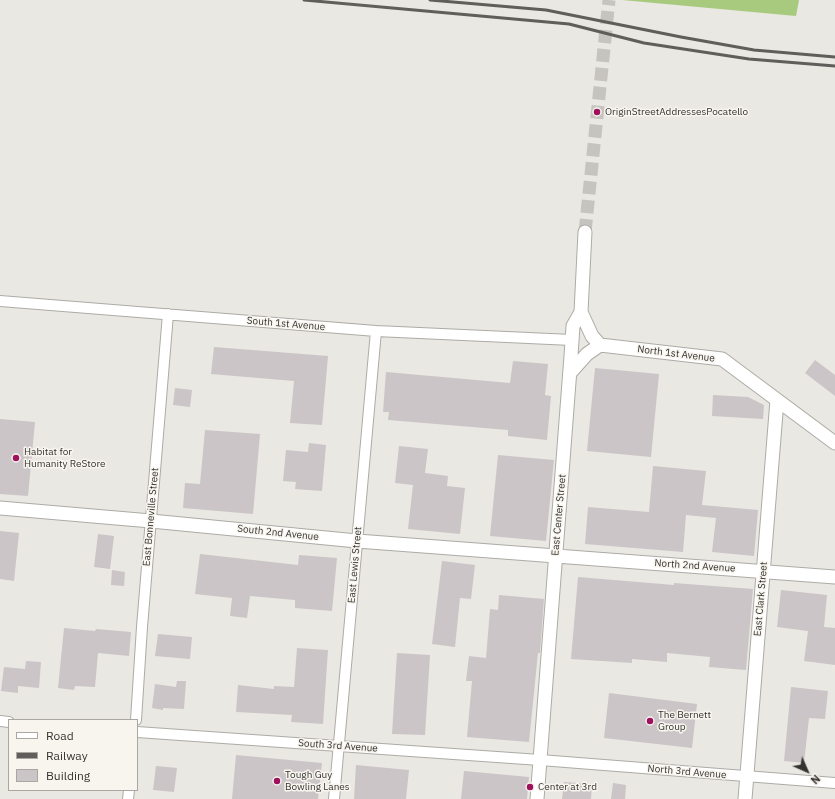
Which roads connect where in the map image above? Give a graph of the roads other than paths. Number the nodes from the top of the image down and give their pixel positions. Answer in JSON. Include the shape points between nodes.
{"nodes":[{"id":1,"x":586,"y":232,"type":"tunnel mouth"},
{"id":2,"x":0,"y":301,"type":"edge"},
{"id":3,"x":581,"y":312,"type":"junction"},
{"id":4,"x":168,"y":314,"type":"junction"},
{"id":5,"x":376,"y":331,"type":"junction"},
{"id":6,"x":572,"y":340,"type":"junction"},
{"id":7,"x":600,"y":345,"type":"junction"},
{"id":8,"x":570,"y":373,"type":"junction"},
{"id":9,"x":778,"y":400,"type":"junction"},
{"id":10,"x":835,"y":443,"type":"edge"},
{"id":11,"x":0,"y":508,"type":"edge"},
{"id":12,"x":152,"y":521,"type":"junction"},
{"id":13,"x":357,"y":541,"type":"junction"},
{"id":14,"x":556,"y":555,"type":"junction"},
{"id":15,"x":764,"y":571,"type":"junction"},
{"id":16,"x":835,"y":576,"type":"edge"},
{"id":17,"x":136,"y":719,"type":"edge"},
{"id":18,"x":138,"y":732,"type":"edge"},
{"id":19,"x":339,"y":746,"type":"junction"},
{"id":20,"x":540,"y":760,"type":"junction"},
{"id":21,"x":747,"y":776,"type":"junction"},
{"id":22,"x":835,"y":784,"type":"edge"},
{"id":23,"x":334,"y":799,"type":"edge"},
{"id":24,"x":537,"y":799,"type":"edge"},
{"id":25,"x":745,"y":799,"type":"edge"}],
"edges":[{"from":1,"to":3,"type":"street","name":"East Center Street"},
{"from":2,"to":4,"type":"street","name":"South 1st Avenue"},
{"from":3,"to":6,"type":"street","name":"East Center Street","via":[[573,326]]},
{"from":3,"to":7,"type":"street","via":[[592,336]]},
{"from":4,"to":5,"type":"street","name":"South 1st Avenue"},
{"from":4,"to":12,"type":"street","name":"East Bonneville Street"},
{"from":5,"to":6,"type":"street","name":"South 1st Avenue"},
{"from":5,"to":13,"type":"street","name":"East Lewis Street"},
{"from":6,"to":8,"type":"street","name":"East Center Street"},
{"from":7,"to":8,"type":"street","via":[[587,354]]},
{"from":7,"to":9,"type":"street","name":"North 1st Avenue","via":[[722,359]]},
{"from":8,"to":14,"type":"street","name":"East Center Street"},
{"from":9,"to":10,"type":"street","name":"North 1st Avenue"},
{"from":9,"to":15,"type":"street","name":"East Clark Street"},
{"from":11,"to":12,"type":"street","name":"South 2nd Avenue"},
{"from":12,"to":13,"type":"street","name":"South 2nd Avenue"},
{"from":12,"to":17,"type":"street","name":"East Bonneville Street"},
{"from":13,"to":14,"type":"street","name":"South 2nd Avenue"},
{"from":13,"to":19,"type":"street","name":"East Lewis Street"},
{"from":14,"to":15,"type":"street","name":"North 2nd Avenue"},
{"from":14,"to":20,"type":"street","name":"East Center Street"},
{"from":15,"to":16,"type":"street","name":"North 2nd Avenue"},
{"from":15,"to":21,"type":"street","name":"East Clark Street"},
{"from":18,"to":19,"type":"street","name":"South 3rd Avenue"},
{"from":19,"to":20,"type":"street","name":"South 3rd Avenue"},
{"from":19,"to":23,"type":"street","name":"East Lewis Street"},
{"from":20,"to":21,"type":"street","name":"North 3rd Avenue"},
{"from":20,"to":24,"type":"street","name":"East Center Street"},
{"from":21,"to":22,"type":"street","name":"North 3rd Avenue"},
{"from":21,"to":25,"type":"street","name":"East Clark Street"}]}
